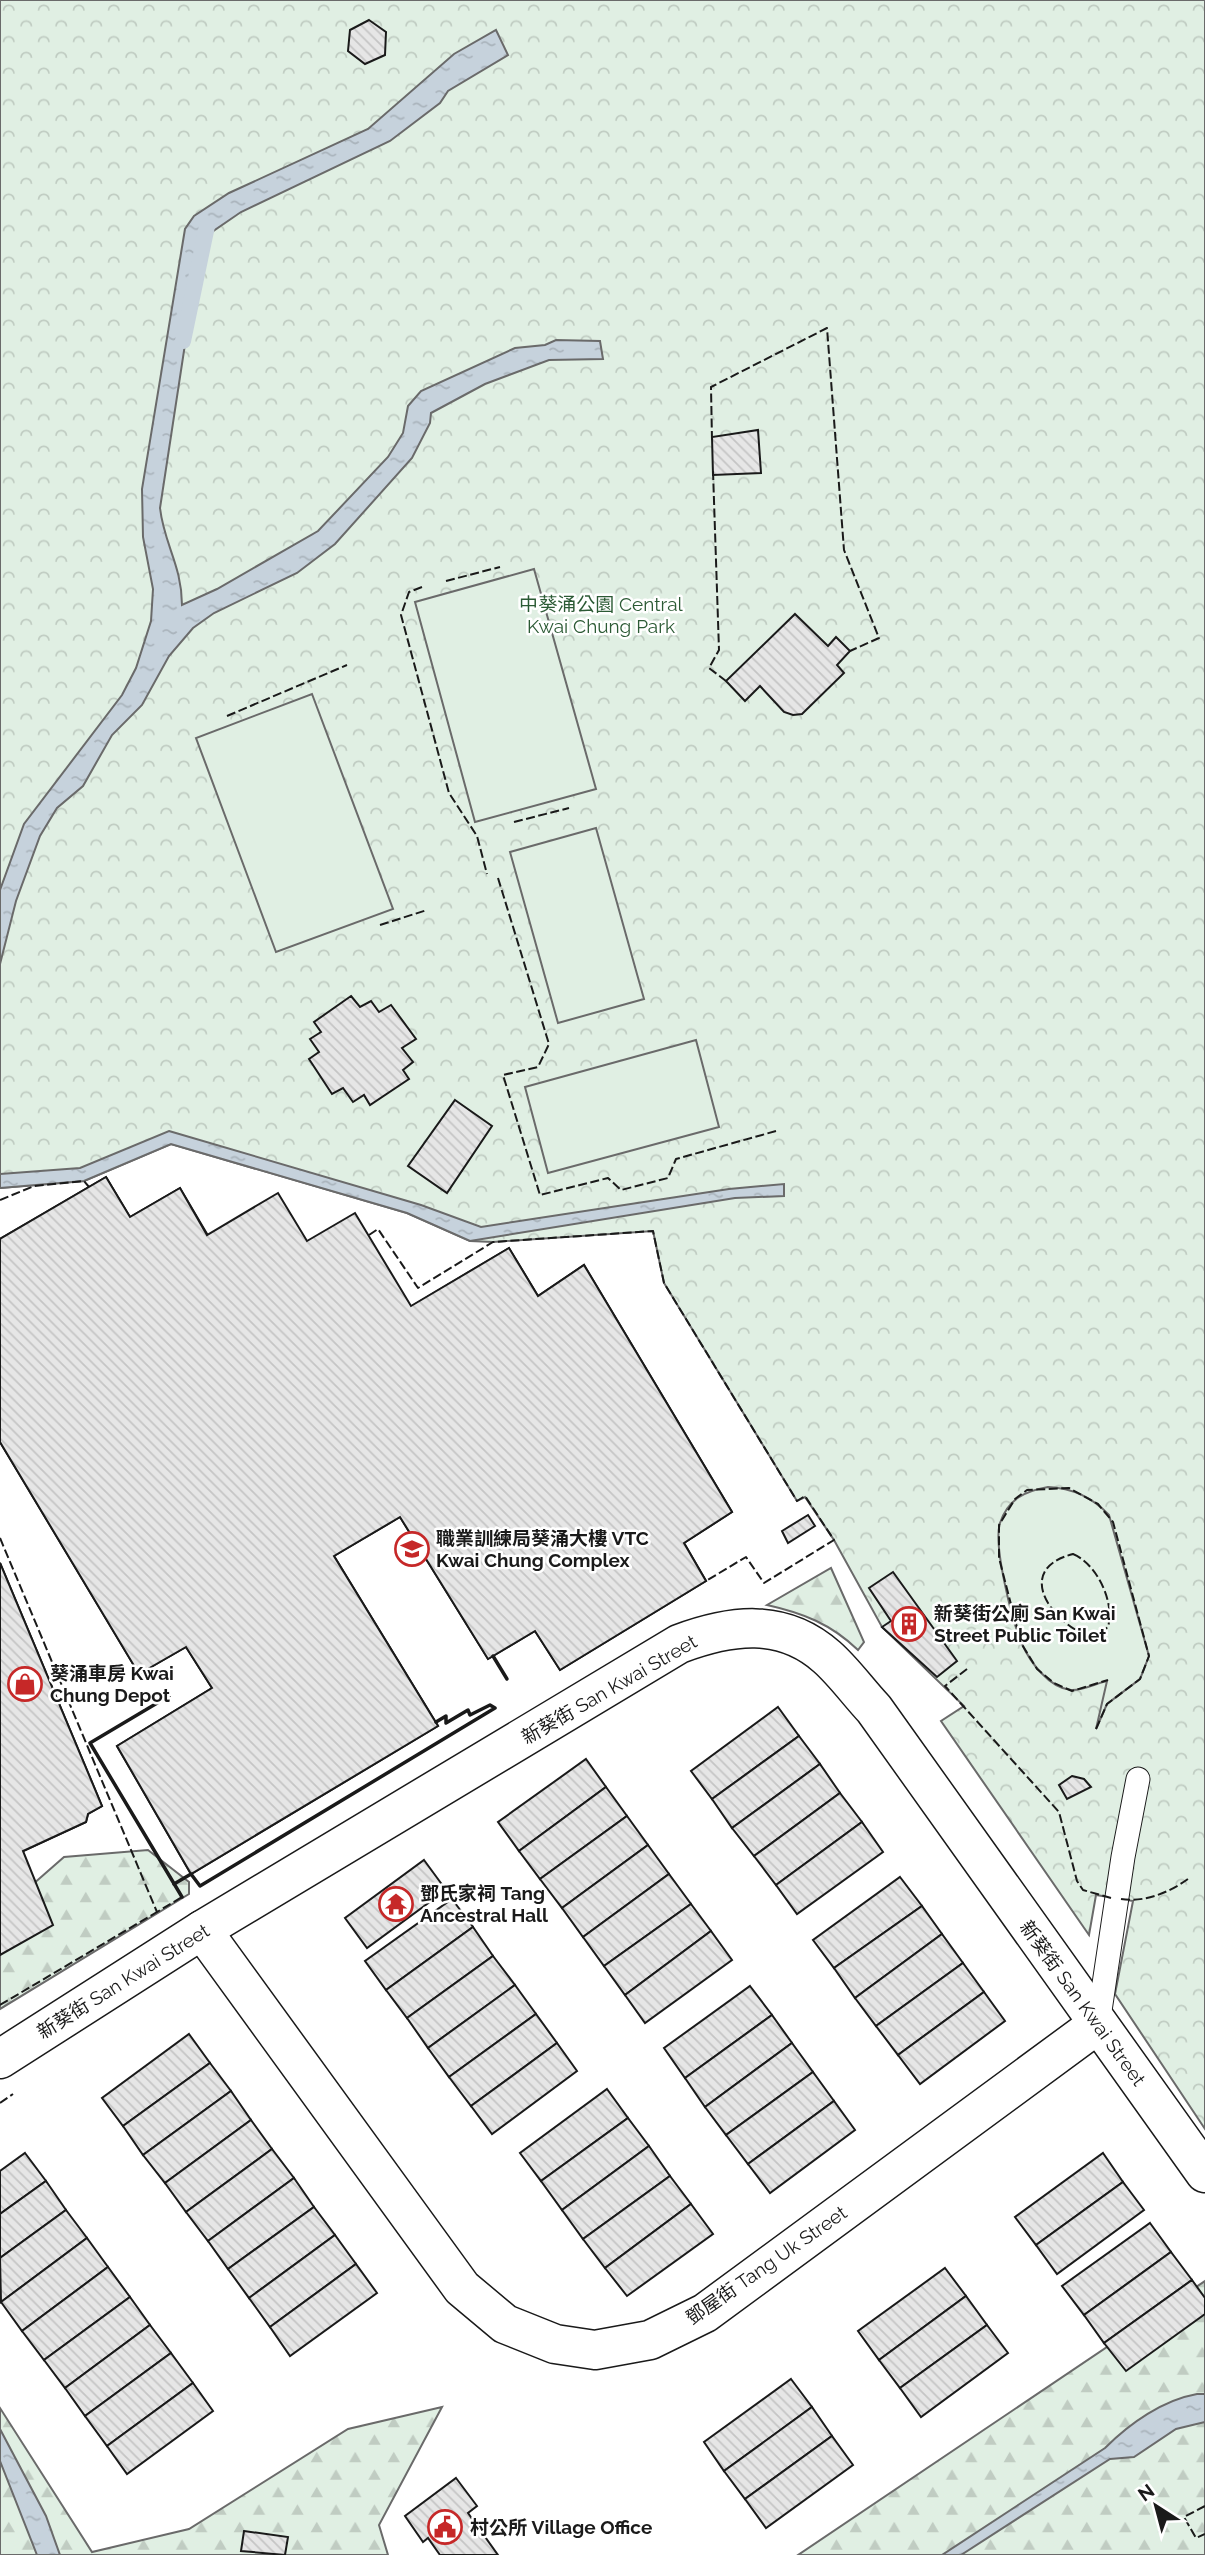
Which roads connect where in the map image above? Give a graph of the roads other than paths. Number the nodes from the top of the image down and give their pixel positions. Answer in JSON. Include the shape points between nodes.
{"nodes":[{"id":1,"x":1138,"y":1779,"type":"dead end"},
{"id":2,"x":202,"y":1930,"type":"junction"},
{"id":3,"x":1098,"y":2024,"type":"junction"},
{"id":4,"x":0,"y":2059,"type":"edge"},
{"id":5,"x":1205,"y":2173,"type":"edge"}],
"edges":[{"from":1,"to":3,"type":"lane"},
{"from":2,"to":3,"type":"street","name":"新葵街 San Kwai Street","via":[[679,1644],[716,1630],[757,1627],[792,1635],[826,1656],[874,1709]]},
{"from":2,"to":3,"type":"street","name":"鄧屋街 Tang Uk Street","via":[[463,2288],[505,2324],[555,2344],[595,2350],[650,2340],[705,2313]]},
{"from":2,"to":4,"type":"street","name":"新葵街 San Kwai Street"},
{"from":3,"to":5,"type":"street","name":"新葵街 San Kwai Street"}]}
